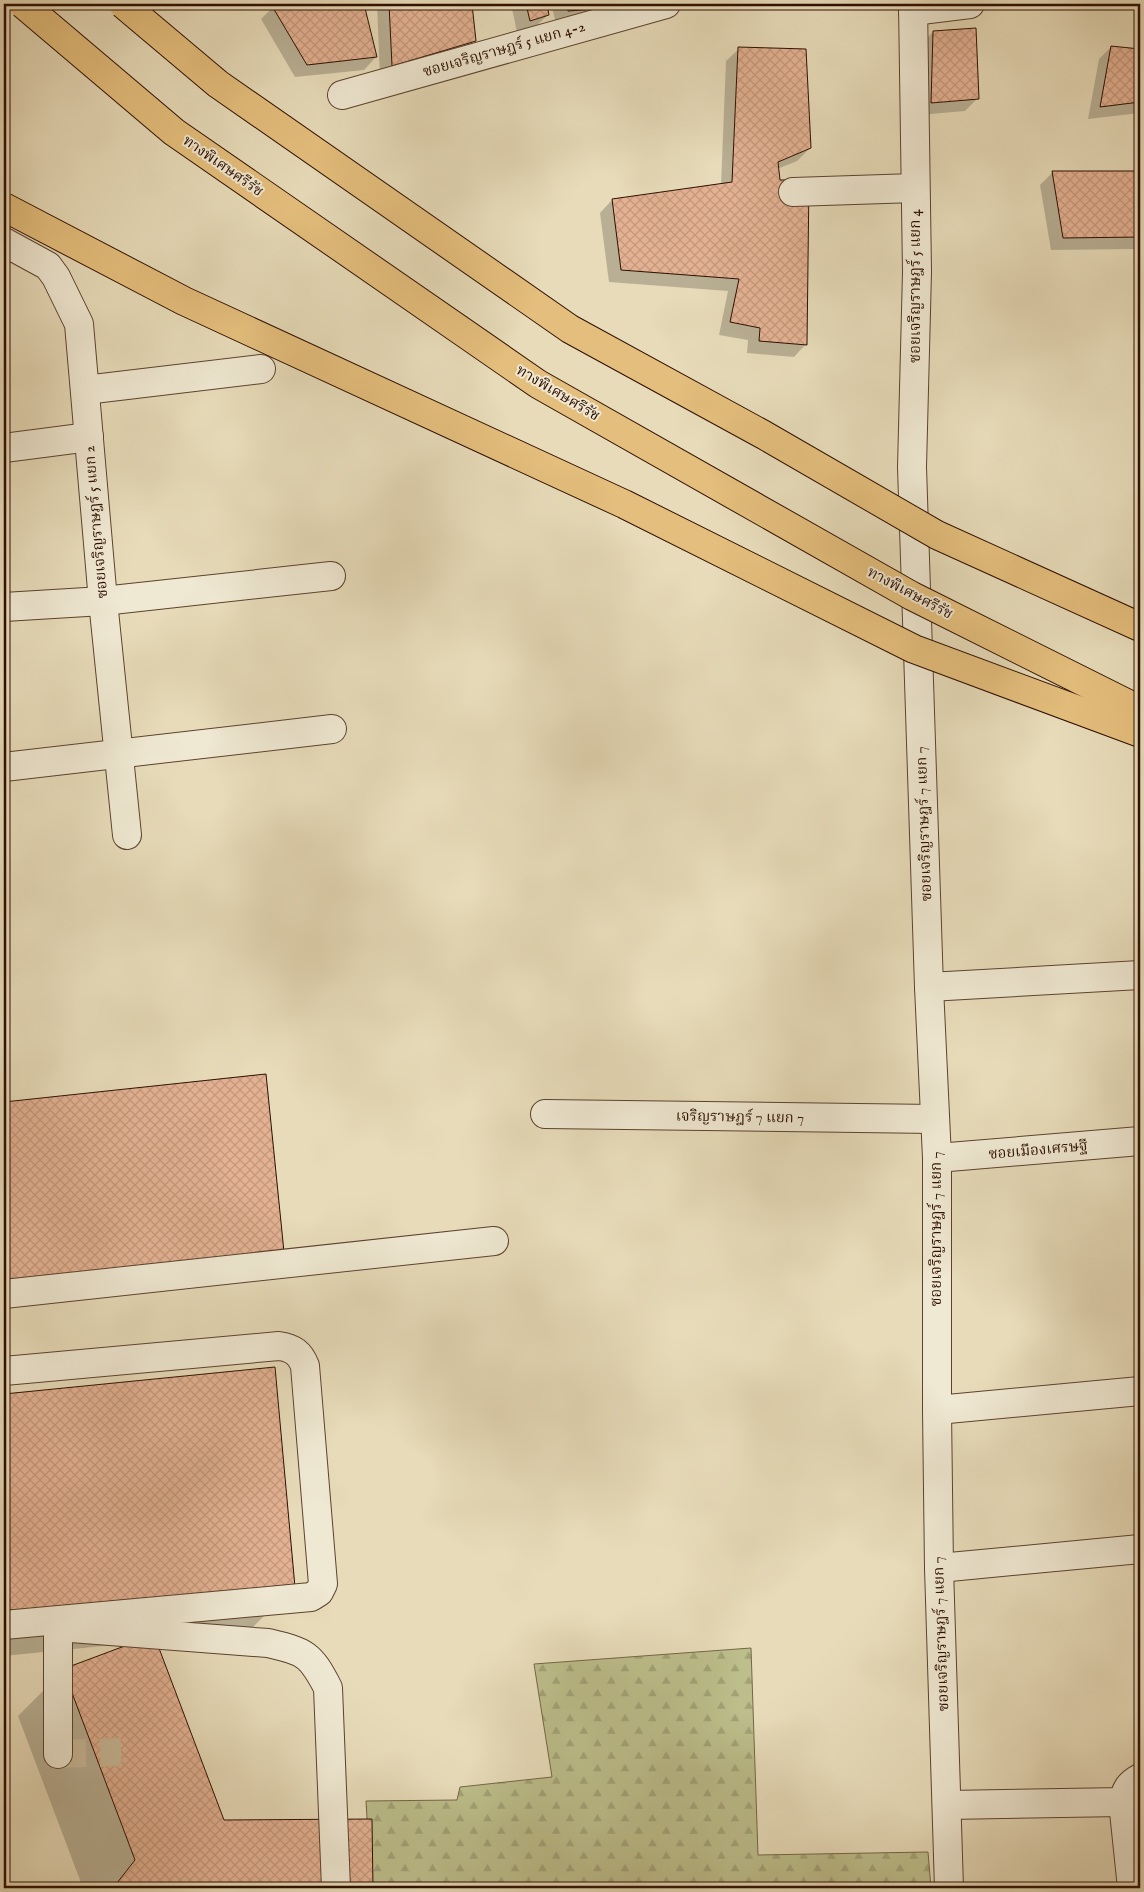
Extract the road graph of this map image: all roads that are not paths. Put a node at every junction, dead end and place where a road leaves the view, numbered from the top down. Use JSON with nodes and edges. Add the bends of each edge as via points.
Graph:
{"nodes":[{"id":1,"x":23,"y":4,"type":"edge"},
{"id":2,"x":123,"y":4,"type":"edge"},
{"id":3,"x":666,"y":4,"type":"edge"},
{"id":4,"x":970,"y":4,"type":"edge"},
{"id":5,"x":913,"y":7,"type":"edge"},
{"id":6,"x":342,"y":95,"type":"dead end"},
{"id":7,"x":915,"y":188,"type":"junction"},
{"id":8,"x":792,"y":192,"type":"dead end"},
{"id":9,"x":4,"y":208,"type":"edge"},
{"id":10,"x":4,"y":242,"type":"edge"},
{"id":11,"x":33,"y":258,"type":"junction"},
{"id":12,"x":4,"y":264,"type":"edge"},
{"id":13,"x":261,"y":369,"type":"dead end"},
{"id":14,"x":85,"y":390,"type":"junction"},
{"id":15,"x":89,"y":437,"type":"junction"},
{"id":16,"x":4,"y":448,"type":"edge"},
{"id":17,"x":916,"y":569,"type":"joint"},
{"id":18,"x":331,"y":576,"type":"dead end"},
{"id":19,"x":103,"y":601,"type":"junction"},
{"id":20,"x":4,"y":608,"type":"edge"},
{"id":21,"x":1140,"y":627,"type":"edge"},
{"id":22,"x":1140,"y":710,"type":"edge"},
{"id":23,"x":332,"y":729,"type":"dead end"},
{"id":24,"x":1140,"y":733,"type":"edge"},
{"id":25,"x":118,"y":754,"type":"junction"},
{"id":26,"x":4,"y":767,"type":"edge"},
{"id":27,"x":128,"y":835,"type":"dead end"},
{"id":28,"x":1140,"y":975,"type":"edge"},
{"id":29,"x":929,"y":987,"type":"junction"},
{"id":30,"x":545,"y":1114,"type":"dead end"},
{"id":31,"x":936,"y":1120,"type":"junction"},
{"id":32,"x":1140,"y":1141,"type":"edge"},
{"id":33,"x":937,"y":1158,"type":"junction"},
{"id":34,"x":494,"y":1241,"type":"dead end"},
{"id":35,"x":4,"y":1294,"type":"edge"},
{"id":36,"x":4,"y":1371,"type":"edge"},
{"id":37,"x":1140,"y":1391,"type":"edge"},
{"id":38,"x":937,"y":1410,"type":"junction"},
{"id":39,"x":1140,"y":1549,"type":"edge"},
{"id":40,"x":939,"y":1568,"type":"junction"},
{"id":41,"x":4,"y":1625,"type":"edge"},
{"id":42,"x":58,"y":1754,"type":"dead end"},
{"id":43,"x":1140,"y":1778,"type":"edge"},
{"id":44,"x":1123,"y":1802,"type":"junction"},
{"id":45,"x":947,"y":1806,"type":"junction"},
{"id":46,"x":1134,"y":1877,"type":"edge"},
{"id":47,"x":336,"y":1888,"type":"edge"},
{"id":48,"x":949,"y":1888,"type":"edge"}],
"edges":[{"from":1,"to":22,"type":"highway","name":"ทางพิเศษศรีรัช","bridge":true,"via":[[174,132],[538,384],[912,596]]},
{"from":2,"to":21,"type":"highway","bridge":true,"via":[[218,84],[570,329],[764,435],[937,535]]},
{"from":3,"to":6,"type":"street","name":"ซอยเจริญราษฎร์ 5 แยก 4-2"},
{"from":4,"to":5,"type":"street"},
{"from":5,"to":7,"type":"street","name":"ซอยเจริญราษฎร์ 5 แยก 4"},
{"from":7,"to":8,"type":"street"},
{"from":7,"to":17,"type":"street","name":"ซอยเจริญราษฎร์ 5 แยก 4","via":[[917,272],[912,467]]},
{"from":9,"to":24,"type":"highway","bridge":true,"via":[[184,301],[624,504],[914,649]]},
{"from":10,"to":11,"type":"street","name":"ซอยเจริญราษฎร์ 5 แยก 2"},
{"from":11,"to":12,"type":"street"},
{"from":11,"to":14,"type":"street","name":"ซอยเจริญราษฎร์ 5 แยก 2","via":[[48,266],[56,276],[79,324]]},
{"from":13,"to":14,"type":"street"},
{"from":14,"to":15,"type":"street","name":"ซอยเจริญราษฎร์ 5 แยก 2"},
{"from":15,"to":16,"type":"street"},
{"from":15,"to":19,"type":"street","name":"ซอยเจริญราษฎร์ 5 แยก 2"},
{"from":17,"to":29,"type":"street","name":"ซอยเจริญราษฎร์ 7 แยก 7"},
{"from":18,"to":19,"type":"street"},
{"from":19,"to":20,"type":"street"},
{"from":19,"to":25,"type":"street","name":"ซอยเจริญราษฎร์ 5 แยก 2"},
{"from":23,"to":25,"type":"street"},
{"from":25,"to":26,"type":"street"},
{"from":25,"to":27,"type":"street","name":"ซอยเจริญราษฎร์ 5 แยก 2"},
{"from":28,"to":29,"type":"street"},
{"from":29,"to":31,"type":"street","name":"ซอยเจริญราษฎร์ 7 แยก 7"},
{"from":30,"to":31,"type":"street","name":"เจริญราษฎร์ 7 แยก 7"},
{"from":31,"to":33,"type":"street","name":"ซอยเจริญราษฎร์ 7 แยก 7"},
{"from":32,"to":33,"type":"street","name":"ซอยเมืองเศรษฐี"},
{"from":33,"to":38,"type":"street","name":"ซอยเจริญราษฎร์ 7 แยก 7"},
{"from":34,"to":35,"type":"street"},
{"from":36,"to":41,"type":"street","via":[[279,1346],[297,1352],[305,1366],[322,1584],[319,1592],[311,1597]]},
{"from":37,"to":38,"type":"street"},
{"from":38,"to":40,"type":"street","name":"ซอยเจริญราษฎร์ 7 แยก 7"},
{"from":39,"to":40,"type":"street"},
{"from":40,"to":45,"type":"street","name":"ซอยเจริญราษฎร์ 7 แยก 7"},
{"from":42,"to":47,"type":"street","via":[[58,1628],[268,1643],[298,1650],[315,1664],[328,1688]]},
{"from":43,"to":44,"type":"street","via":[[1126,1790]]},
{"from":44,"to":45,"type":"street"},
{"from":44,"to":46,"type":"street"},
{"from":45,"to":48,"type":"street","name":"ซอยเจริญราษฎร์ 7 แยก 7"}]}
